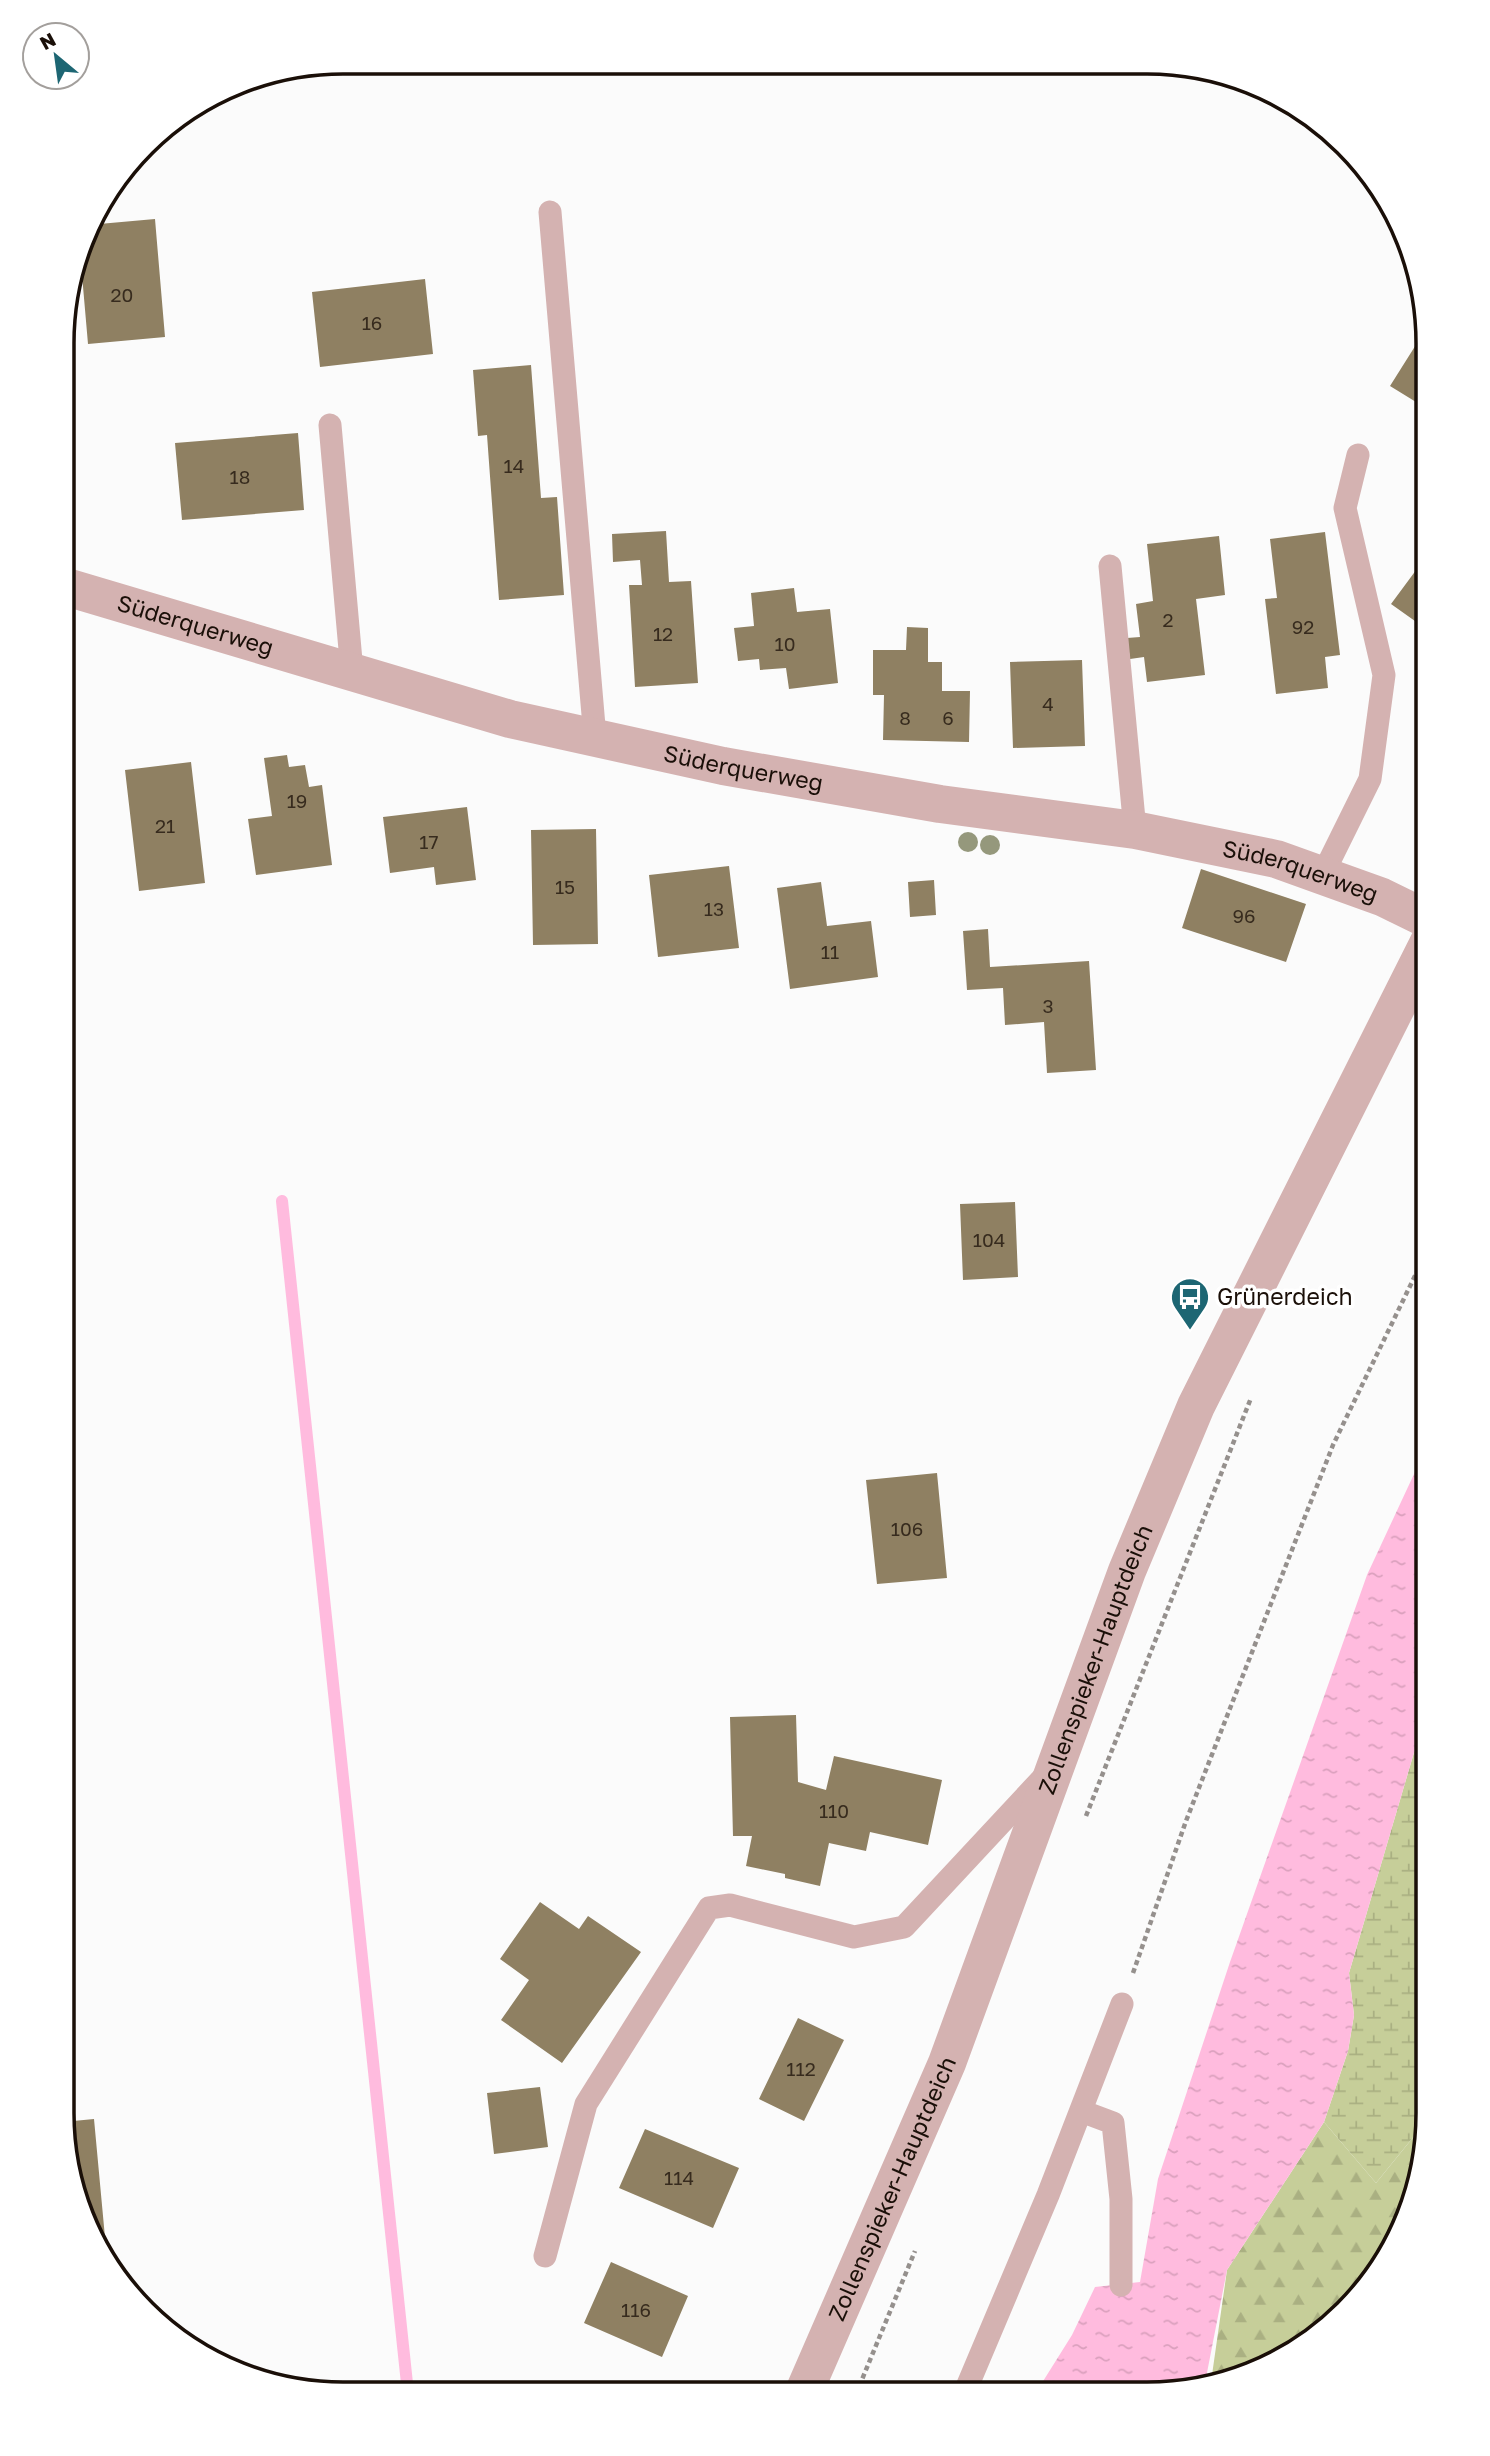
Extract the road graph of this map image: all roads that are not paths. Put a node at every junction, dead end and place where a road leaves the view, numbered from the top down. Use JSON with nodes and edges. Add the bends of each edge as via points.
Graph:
{"nodes":[{"id":1,"x":550,"y":212,"type":"dead end"},
{"id":2,"x":330,"y":425,"type":"dead end"},
{"id":3,"x":1358,"y":455,"type":"dead end"},
{"id":4,"x":1110,"y":566,"type":"dead end"},
{"id":5,"x":74,"y":589,"type":"edge"},
{"id":6,"x":352,"y":672,"type":"junction"},
{"id":7,"x":595,"y":738,"type":"junction"},
{"id":8,"x":1135,"y":830,"type":"junction"},
{"id":9,"x":1323,"y":874,"type":"junction"},
{"id":10,"x":1416,"y":914,"type":"edge"},
{"id":11,"x":1416,"y":968,"type":"edge"},
{"id":12,"x":1059,"y":1761,"type":"junction"},
{"id":13,"x":1122,"y":2004,"type":"road end"},
{"id":14,"x":1081,"y":2111,"type":"junction"},
{"id":15,"x":545,"y":2256,"type":"dead end"},
{"id":16,"x":1121,"y":2285,"type":"dead end"},
{"id":17,"x":808,"y":2382,"type":"edge"},
{"id":18,"x":969,"y":2382,"type":"edge"}],
"edges":[{"from":1,"to":7,"type":"lane"},
{"from":2,"to":6,"type":"lane"},
{"from":3,"to":9,"type":"lane","via":[[1345,508],[1384,675],[1370,779]]},
{"from":4,"to":8,"type":"lane"},
{"from":5,"to":6,"type":"street","name":"Süderquerweg"},
{"from":6,"to":7,"type":"street","name":"Süderquerweg","via":[[510,719]]},
{"from":7,"to":8,"type":"street","name":"Süderquerweg","via":[[926,802]]},
{"from":8,"to":9,"type":"street","name":"Süderquerweg","via":[[1219,845]]},
{"from":9,"to":10,"type":"street","name":"Süderquerweg"},
{"from":11,"to":12,"type":"street","name":"Zollenspieker-Hauptdeich","via":[[1196,1406],[1127,1571]]},
{"from":12,"to":15,"type":"lane","via":[[904,1927],[854,1937],[730,1905],[709,1908],[586,2104]]},
{"from":12,"to":17,"type":"street","name":"Zollenspieker-Hauptdeich","via":[[947,2063]]},
{"from":13,"to":14,"type":"lane"},
{"from":14,"to":16,"type":"lane","via":[[1114,2123],[1121,2199]]},
{"from":14,"to":18,"type":"lane"}]}
